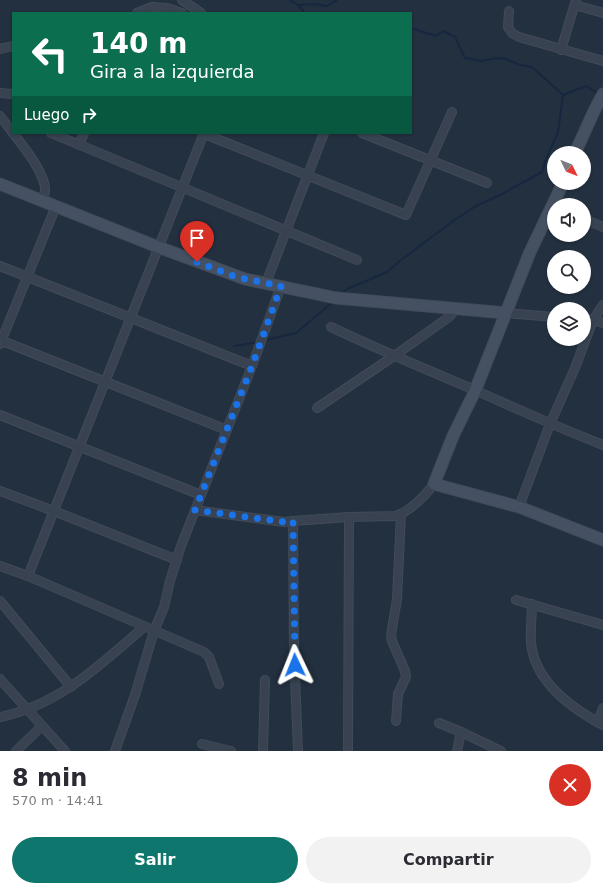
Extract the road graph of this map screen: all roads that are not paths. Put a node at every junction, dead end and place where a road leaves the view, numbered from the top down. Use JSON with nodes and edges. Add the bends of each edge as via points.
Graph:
{"nodes":[{"id":1,"x":182,"y":0,"type":"edge"},
{"id":2,"x":576,"y":2,"type":"edge"},
{"id":3,"x":509,"y":11,"type":"dead end"},
{"id":4,"x":140,"y":12,"type":"edge"},
{"id":5,"x":179,"y":12,"type":"edge"},
{"id":6,"x":200,"y":12,"type":"edge"},
{"id":7,"x":603,"y":12,"type":"edge"},
{"id":8,"x":12,"y":46,"type":"edge"},
{"id":9,"x":0,"y":49,"type":"edge"},
{"id":10,"x":561,"y":50,"type":"junction"},
{"id":11,"x":603,"y":61,"type":"edge"},
{"id":12,"x":0,"y":93,"type":"edge"},
{"id":13,"x":12,"y":94,"type":"edge"},
{"id":14,"x":603,"y":94,"type":"edge"},
{"id":15,"x":452,"y":112,"type":"dead end"},
{"id":16,"x":0,"y":116,"type":"edge"},
{"id":17,"x":12,"y":130,"type":"edge"},
{"id":18,"x":15,"y":134,"type":"edge"},
{"id":19,"x":53,"y":134,"type":"edge"},
{"id":20,"x":84,"y":134,"type":"edge"},
{"id":21,"x":203,"y":134,"type":"edge"},
{"id":22,"x":206,"y":134,"type":"edge"},
{"id":23,"x":324,"y":134,"type":"edge"},
{"id":24,"x":367,"y":134,"type":"edge"},
{"id":25,"x":377,"y":136,"type":"edge"},
{"id":26,"x":79,"y":145,"type":"junction"},
{"id":27,"x":579,"y":146,"type":"edge"},
{"id":28,"x":431,"y":161,"type":"junction"},
{"id":29,"x":308,"y":175,"type":"junction"},
{"id":30,"x":487,"y":183,"type":"dead end"},
{"id":31,"x":0,"y":184,"type":"edge"},
{"id":32,"x":182,"y":187,"type":"junction"},
{"id":33,"x":41,"y":200,"type":"junction"},
{"id":34,"x":56,"y":206,"type":"junction"},
{"id":35,"x":547,"y":218,"type":"edge"},
{"id":36,"x":591,"y":222,"type":"edge"},
{"id":37,"x":603,"y":227,"type":"edge"},
{"id":38,"x":286,"y":230,"type":"junction"},
{"id":39,"x":158,"y":247,"type":"junction"},
{"id":40,"x":357,"y":260,"type":"dead end"},
{"id":41,"x":0,"y":266,"type":"edge"},
{"id":42,"x":28,"y":277,"type":"junction"},
{"id":43,"x":266,"y":283,"type":"junction"},
{"id":44,"x":281,"y":286,"type":"junction"},
{"id":45,"x":603,"y":305,"type":"edge"},
{"id":46,"x":456,"y":309,"type":"junction"},
{"id":47,"x":506,"y":313,"type":"junction"},
{"id":48,"x":547,"y":316,"type":"edge"},
{"id":49,"x":131,"y":318,"type":"junction"},
{"id":50,"x":593,"y":320,"type":"junction"},
{"id":51,"x":603,"y":323,"type":"edge"},
{"id":52,"x":331,"y":326,"type":"dead end"},
{"id":53,"x":0,"y":342,"type":"edge"},
{"id":54,"x":394,"y":356,"type":"junction"},
{"id":55,"x":252,"y":366,"type":"junction"},
{"id":56,"x":105,"y":382,"type":"junction"},
{"id":57,"x":475,"y":391,"type":"junction"},
{"id":58,"x":317,"y":408,"type":"dead end"},
{"id":59,"x":0,"y":416,"type":"edge"},
{"id":60,"x":550,"y":424,"type":"junction"},
{"id":61,"x":227,"y":430,"type":"junction"},
{"id":62,"x":603,"y":445,"type":"edge"},
{"id":63,"x":80,"y":447,"type":"junction"},
{"id":64,"x":434,"y":484,"type":"junction"},
{"id":65,"x":0,"y":491,"type":"edge"},
{"id":66,"x":201,"y":495,"type":"junction"},
{"id":67,"x":519,"y":507,"type":"junction"},
{"id":68,"x":195,"y":510,"type":"junction"},
{"id":69,"x":54,"y":511,"type":"junction"},
{"id":70,"x":400,"y":514,"type":"junction"},
{"id":71,"x":349,"y":517,"type":"junction"},
{"id":72,"x":293,"y":521,"type":"junction"},
{"id":73,"x":603,"y":539,"type":"edge"},
{"id":74,"x":177,"y":560,"type":"junction"},
{"id":75,"x":0,"y":566,"type":"edge"},
{"id":76,"x":28,"y":576,"type":"junction"},
{"id":77,"x":0,"y":600,"type":"edge"},
{"id":78,"x":516,"y":600,"type":"dead end"},
{"id":79,"x":532,"y":604,"type":"junction"},
{"id":80,"x":603,"y":625,"type":"edge"},
{"id":81,"x":144,"y":627,"type":"junction"},
{"id":82,"x":154,"y":632,"type":"junction"},
{"id":83,"x":0,"y":679,"type":"edge"},
{"id":84,"x":265,"y":680,"type":"dead end"},
{"id":85,"x":219,"y":684,"type":"dead end"},
{"id":86,"x":71,"y":687,"type":"junction"},
{"id":87,"x":603,"y":708,"type":"edge"},
{"id":88,"x":28,"y":710,"type":"junction"},
{"id":89,"x":0,"y":717,"type":"edge"},
{"id":90,"x":396,"y":721,"type":"dead end"},
{"id":91,"x":439,"y":723,"type":"dead end"},
{"id":92,"x":600,"y":723,"type":"edge"},
{"id":93,"x":42,"y":726,"type":"junction"},
{"id":94,"x":461,"y":732,"type":"junction"},
{"id":95,"x":202,"y":744,"type":"dead end"},
{"id":96,"x":16,"y":751,"type":"edge"},
{"id":97,"x":65,"y":751,"type":"edge"},
{"id":98,"x":115,"y":751,"type":"edge"},
{"id":99,"x":231,"y":751,"type":"edge"},
{"id":100,"x":263,"y":751,"type":"edge"},
{"id":101,"x":298,"y":751,"type":"edge"},
{"id":102,"x":348,"y":751,"type":"edge"},
{"id":103,"x":457,"y":751,"type":"edge"},
{"id":104,"x":501,"y":751,"type":"edge"}],
"edges":[{"from":1,"to":6,"type":"street"},
{"from":2,"to":7,"type":"street"},
{"from":2,"to":10,"type":"street"},
{"from":3,"to":10,"type":"street","via":[[508,28],[512,33]]},
{"from":4,"to":5,"type":"street","via":[[152,7]]},
{"from":8,"to":9,"type":"street"},
{"from":10,"to":11,"type":"street"},
{"from":12,"to":13,"type":"street"},
{"from":14,"to":27,"type":"street"},
{"from":15,"to":28,"type":"street"},
{"from":16,"to":17,"type":"street"},
{"from":18,"to":33,"type":"street","via":[[39,170],[45,192]]},
{"from":19,"to":26,"type":"street"},
{"from":20,"to":26,"type":"street"},
{"from":21,"to":32,"type":"street"},
{"from":22,"to":29,"type":"street"},
{"from":23,"to":29,"type":"street"},
{"from":24,"to":25,"type":"street"},
{"from":25,"to":28,"type":"street"},
{"from":26,"to":32,"type":"street"},
{"from":28,"to":29,"type":"street","via":[[406,215]]},
{"from":28,"to":30,"type":"street"},
{"from":29,"to":38,"type":"street"},
{"from":31,"to":33,"type":"street"},
{"from":32,"to":38,"type":"street"},
{"from":32,"to":39,"type":"street"},
{"from":33,"to":34,"type":"street"},
{"from":34,"to":39,"type":"street"},
{"from":34,"to":42,"type":"street"},
{"from":35,"to":47,"type":"street","via":[[530,252]]},
{"from":36,"to":37,"type":"street"},
{"from":38,"to":40,"type":"street"},
{"from":38,"to":43,"type":"street"},
{"from":39,"to":43,"type":"street","via":[[236,277]]},
{"from":39,"to":49,"type":"street"},
{"from":41,"to":42,"type":"street"},
{"from":42,"to":49,"type":"street"},
{"from":42,"to":53,"type":"street"},
{"from":43,"to":44,"type":"street"},
{"from":44,"to":46,"type":"street","via":[[336,298]]},
{"from":44,"to":55,"type":"street"},
{"from":45,"to":50,"type":"street"},
{"from":46,"to":47,"type":"street"},
{"from":46,"to":54,"type":"street","via":[[449,317]]},
{"from":47,"to":48,"type":"street"},
{"from":47,"to":57,"type":"street"},
{"from":49,"to":55,"type":"street"},
{"from":49,"to":56,"type":"street"},
{"from":50,"to":51,"type":"street"},
{"from":50,"to":60,"type":"street"},
{"from":52,"to":54,"type":"street"},
{"from":53,"to":56,"type":"street"},
{"from":54,"to":57,"type":"street"},
{"from":54,"to":58,"type":"street"},
{"from":55,"to":61,"type":"street"},
{"from":56,"to":61,"type":"street"},
{"from":56,"to":63,"type":"street"},
{"from":57,"to":60,"type":"street"},
{"from":57,"to":64,"type":"street"},
{"from":59,"to":63,"type":"street"},
{"from":60,"to":62,"type":"street"},
{"from":60,"to":67,"type":"street"},
{"from":61,"to":66,"type":"street"},
{"from":63,"to":66,"type":"street"},
{"from":63,"to":69,"type":"street"},
{"from":64,"to":67,"type":"street"},
{"from":64,"to":70,"type":"street","via":[[426,494]]},
{"from":65,"to":69,"type":"street"},
{"from":66,"to":68,"type":"street"},
{"from":67,"to":73,"type":"street"},
{"from":68,"to":72,"type":"street"},
{"from":68,"to":74,"type":"street"},
{"from":69,"to":74,"type":"street"},
{"from":69,"to":76,"type":"street"},
{"from":70,"to":71,"type":"street"},
{"from":70,"to":90,"type":"street","via":[[397,599],[391,635],[406,677],[398,694]]},
{"from":71,"to":72,"type":"street"},
{"from":71,"to":102,"type":"street"},
{"from":72,"to":101,"type":"street"},
{"from":74,"to":82,"type":"street"},
{"from":75,"to":76,"type":"street"},
{"from":76,"to":81,"type":"street"},
{"from":77,"to":86,"type":"street"},
{"from":78,"to":79,"type":"street"},
{"from":79,"to":80,"type":"street"},
{"from":79,"to":92,"type":"street","via":[[531,642],[536,662],[547,682],[556,693]]},
{"from":81,"to":82,"type":"street"},
{"from":81,"to":86,"type":"street"},
{"from":82,"to":85,"type":"street","via":[[204,652],[209,657]]},
{"from":82,"to":98,"type":"street"},
{"from":83,"to":88,"type":"street"},
{"from":84,"to":100,"type":"street"},
{"from":86,"to":88,"type":"street"},
{"from":87,"to":92,"type":"street"},
{"from":88,"to":89,"type":"street"},
{"from":88,"to":93,"type":"street"},
{"from":91,"to":94,"type":"street"},
{"from":93,"to":96,"type":"street"},
{"from":93,"to":97,"type":"street"},
{"from":94,"to":103,"type":"street"},
{"from":94,"to":104,"type":"street"},
{"from":95,"to":99,"type":"street"}]}
